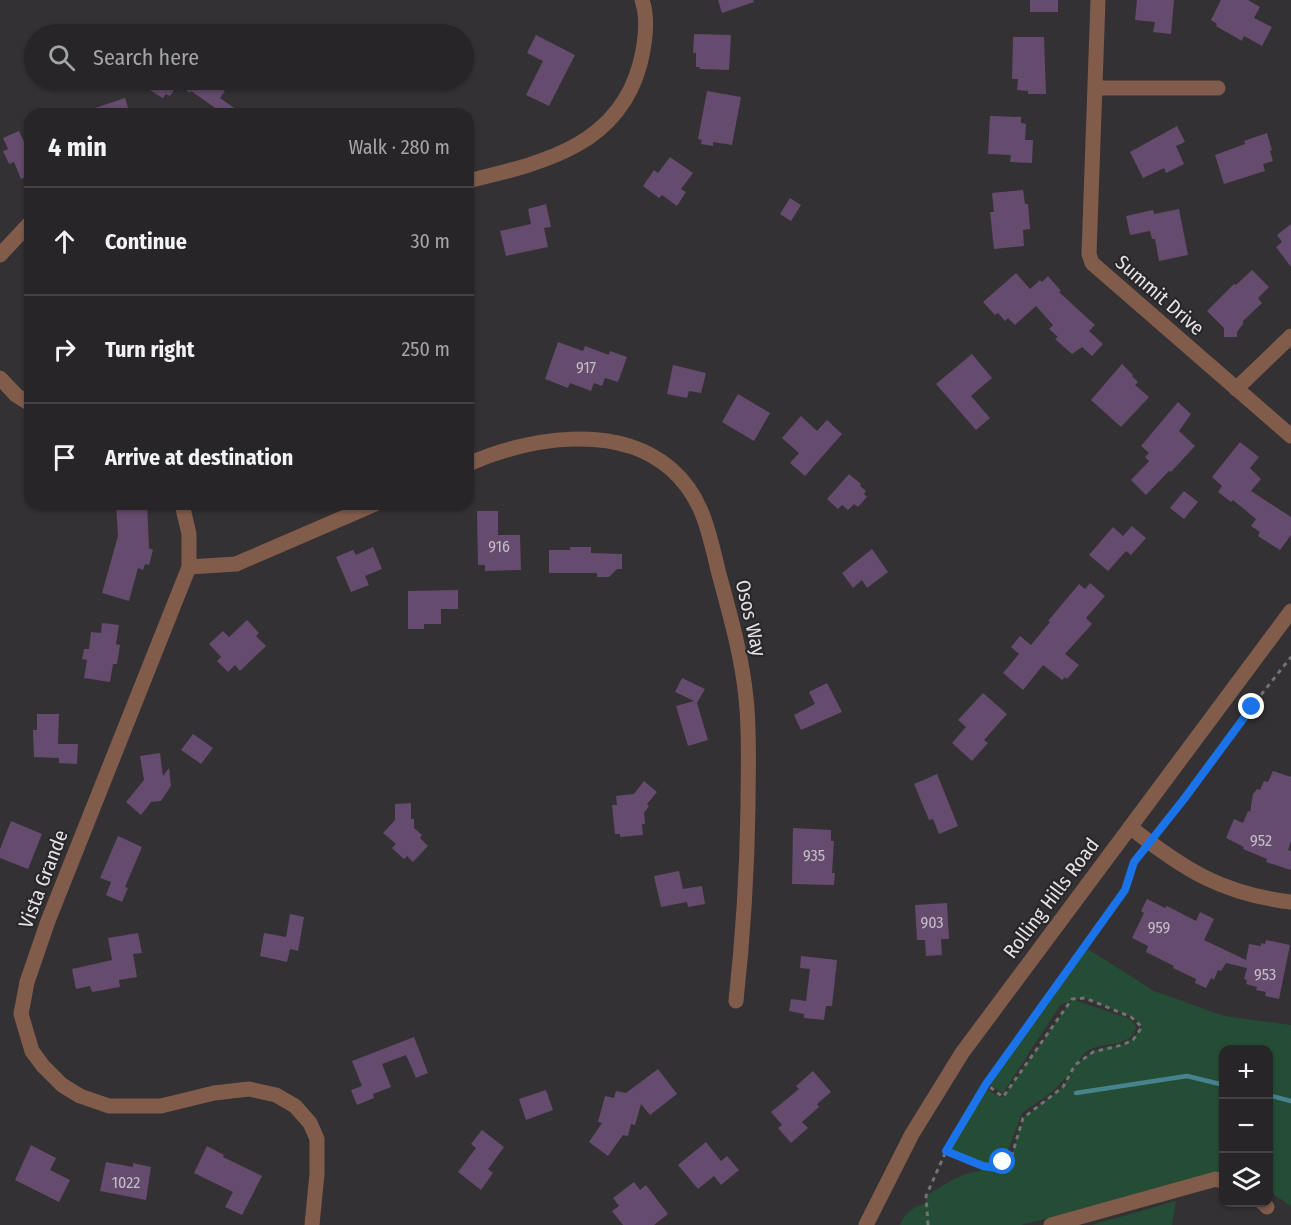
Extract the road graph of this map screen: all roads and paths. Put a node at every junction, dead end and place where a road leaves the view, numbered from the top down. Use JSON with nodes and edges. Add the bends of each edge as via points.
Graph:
{"nodes":[{"id":1,"x":642,"y":0,"type":"edge"},
{"id":2,"x":1098,"y":0,"type":"edge"},
{"id":3,"x":1095,"y":88,"type":"junction"},
{"id":4,"x":1218,"y":88,"type":"dead end"},
{"id":5,"x":474,"y":179,"type":"edge"},
{"id":6,"x":24,"y":228,"type":"edge"},
{"id":7,"x":0,"y":250,"type":"edge"},
{"id":8,"x":1291,"y":336,"type":"edge"},
{"id":9,"x":0,"y":378,"type":"edge"},
{"id":10,"x":1236,"y":389,"type":"junction"},
{"id":11,"x":24,"y":400,"type":"edge"},
{"id":12,"x":1291,"y":436,"type":"edge"},
{"id":13,"x":474,"y":462,"type":"edge"},
{"id":14,"x":183,"y":510,"type":"edge"},
{"id":15,"x":361,"y":510,"type":"edge"},
{"id":16,"x":189,"y":567,"type":"junction"},
{"id":17,"x":1291,"y":611,"type":"edge"},
{"id":18,"x":1291,"y":657,"type":"edge"},
{"id":19,"x":1130,"y":827,"type":"junction"},
{"id":20,"x":1148,"y":842,"type":"junction"},
{"id":21,"x":1291,"y":902,"type":"edge"},
{"id":22,"x":736,"y":1001,"type":"dead end"},
{"id":23,"x":986,"y":1084,"type":"junction"},
{"id":24,"x":946,"y":1151,"type":"junction"},
{"id":25,"x":1219,"y":1180,"type":"edge"},
{"id":26,"x":312,"y":1225,"type":"edge"},
{"id":27,"x":866,"y":1225,"type":"edge"},
{"id":28,"x":928,"y":1225,"type":"edge"},
{"id":29,"x":1051,"y":1225,"type":"edge"}],
"edges":[{"from":1,"to":5,"type":"street","via":[[646,22],[644,50],[636,80],[624,105],[613,117],[579,144],[550,158]]},
{"from":2,"to":3,"type":"street","name":"Summit Drive"},
{"from":3,"to":4,"type":"street"},
{"from":3,"to":10,"type":"street","name":"Summit Drive","via":[[1089,254],[1092,263]]},
{"from":6,"to":7,"type":"street"},
{"from":8,"to":10,"type":"street"},
{"from":9,"to":11,"type":"street"},
{"from":10,"to":12,"type":"street","name":"Summit Drive"},
{"from":13,"to":22,"type":"street","name":"Osos Way","via":[[521,446],[552,441],[611,442],[651,456],[671,469],[704,513],[737,644],[746,698],[747,844]]},
{"from":14,"to":16,"type":"street","name":"Vista Grande","via":[[189,534]]},
{"from":15,"to":16,"type":"street","via":[[236,564]]},
{"from":16,"to":26,"type":"street","name":"Vista Grande","via":[[48,921],[27,982],[21,1014],[32,1051],[43,1066],[62,1085],[108,1106],[161,1106],[249,1089],[276,1095],[296,1106],[317,1139]]},
{"from":17,"to":19,"type":"street","name":"Rolling Hills Road"},
{"from":18,"to":20,"type":"path"},
{"from":19,"to":20,"type":"street"},
{"from":19,"to":27,"type":"street","name":"Rolling Hills Road","via":[[962,1053],[912,1134]]},
{"from":20,"to":21,"type":"street","via":[[1194,873],[1230,890]]},
{"from":20,"to":23,"type":"path","via":[[1134,862],[1125,890]]},
{"from":23,"to":24,"type":"path"},
{"from":23,"to":24,"type":"path","via":[[1003,1097],[1072,999],[1085,998],[1131,1017],[1142,1026],[1133,1040],[1093,1052],[1075,1065],[1063,1087],[1023,1118],[1012,1155],[996,1168]]},
{"from":24,"to":28,"type":"path","via":[[926,1196]]},
{"from":25,"to":29,"type":"street"}]}
